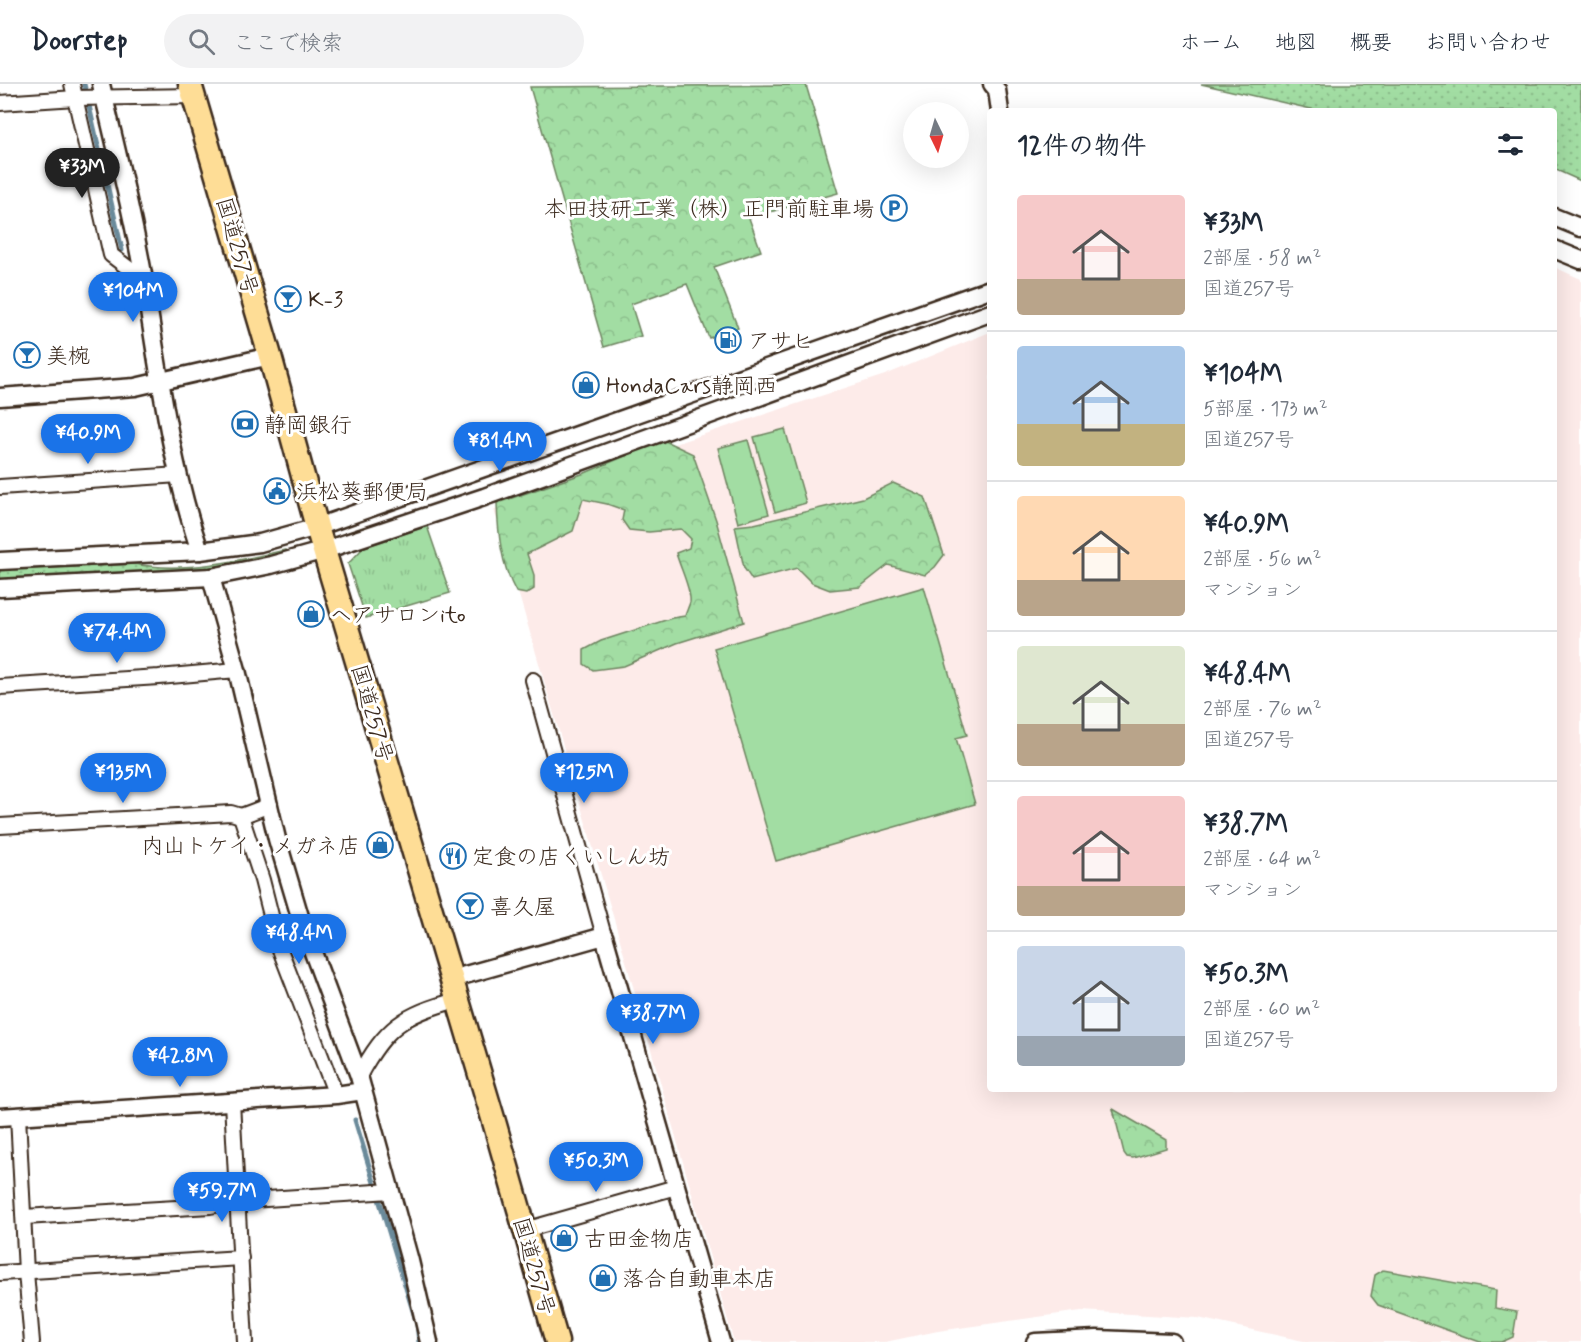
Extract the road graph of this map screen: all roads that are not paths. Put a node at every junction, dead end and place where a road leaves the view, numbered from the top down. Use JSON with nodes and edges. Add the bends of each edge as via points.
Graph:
{"nodes":[{"id":1,"x":72,"y":84,"type":"edge"},
{"id":2,"x":992,"y":84,"type":"edge"},
{"id":3,"x":192,"y":90,"type":"edge"},
{"id":4,"x":103,"y":91,"type":"edge"},
{"id":5,"x":76,"y":98,"type":"junction"},
{"id":6,"x":0,"y":103,"type":"edge"},
{"id":7,"x":1000,"y":108,"type":"edge"},
{"id":8,"x":1557,"y":218,"type":"edge"},
{"id":9,"x":1581,"y":228,"type":"edge"},
{"id":10,"x":1557,"y":250,"type":"edge"},
{"id":11,"x":1581,"y":260,"type":"edge"},
{"id":12,"x":144,"y":280,"type":"junction"},
{"id":13,"x":987,"y":290,"type":"edge"},
{"id":14,"x":987,"y":314,"type":"edge"},
{"id":15,"x":270,"y":357,"type":"junction"},
{"id":16,"x":159,"y":383,"type":"junction"},
{"id":17,"x":0,"y":397,"type":"edge"},
{"id":18,"x":179,"y":475,"type":"junction"},
{"id":19,"x":0,"y":488,"type":"edge"},
{"id":20,"x":317,"y":526,"type":"junction"},
{"id":21,"x":325,"y":550,"type":"junction"},
{"id":22,"x":200,"y":551,"type":"junction"},
{"id":23,"x":0,"y":561,"type":"edge"},
{"id":24,"x":211,"y":577,"type":"junction"},
{"id":25,"x":0,"y":588,"type":"edge"},
{"id":26,"x":237,"y":670,"type":"junction"},
{"id":27,"x":533,"y":680,"type":"dead end"},
{"id":28,"x":0,"y":687,"type":"edge"},
{"id":29,"x":270,"y":805,"type":"junction"},
{"id":30,"x":242,"y":816,"type":"junction"},
{"id":31,"x":0,"y":826,"type":"edge"},
{"id":32,"x":604,"y":936,"type":"junction"},
{"id":33,"x":454,"y":989,"type":"junction"},
{"id":34,"x":361,"y":1083,"type":"junction"},
{"id":35,"x":336,"y":1095,"type":"junction"},
{"id":36,"x":232,"y":1102,"type":"junction"},
{"id":37,"x":18,"y":1116,"type":"junction"},
{"id":38,"x":0,"y":1117,"type":"edge"},
{"id":39,"x":676,"y":1187,"type":"junction"},
{"id":40,"x":381,"y":1191,"type":"junction"},
{"id":41,"x":237,"y":1201,"type":"junction"},
{"id":42,"x":24,"y":1217,"type":"junction"},
{"id":43,"x":525,"y":1230,"type":"junction"},
{"id":44,"x":241,"y":1258,"type":"junction"},
{"id":45,"x":26,"y":1272,"type":"junction"},
{"id":46,"x":0,"y":1273,"type":"edge"},
{"id":47,"x":32,"y":1342,"type":"edge"},
{"id":48,"x":245,"y":1342,"type":"edge"},
{"id":49,"x":429,"y":1342,"type":"edge"},
{"id":50,"x":557,"y":1342,"type":"edge"},
{"id":51,"x":721,"y":1342,"type":"edge"},
{"id":52,"x":1035,"y":1342,"type":"edge"},
{"id":53,"x":1172,"y":1342,"type":"edge"}],
"edges":[{"from":1,"to":5,"type":"street"},
{"from":2,"to":7,"type":"street"},
{"from":3,"to":4,"type":"street"},
{"from":3,"to":15,"type":"highway","name":"国道257号"},
{"from":4,"to":5,"type":"street"},
{"from":4,"to":12,"type":"street"},
{"from":5,"to":6,"type":"street"},
{"from":5,"to":12,"type":"street","via":[[111,255]]},
{"from":8,"to":9,"type":"street"},
{"from":10,"to":11,"type":"street"},
{"from":12,"to":16,"type":"street"},
{"from":13,"to":20,"type":"street"},
{"from":14,"to":21,"type":"street","via":[[484,497]]},
{"from":15,"to":16,"type":"street"},
{"from":15,"to":20,"type":"highway","name":"国道257号"},
{"from":16,"to":17,"type":"street"},
{"from":16,"to":18,"type":"street"},
{"from":18,"to":19,"type":"street"},
{"from":18,"to":22,"type":"street"},
{"from":20,"to":21,"type":"highway","name":"国道257号"},
{"from":20,"to":22,"type":"street","via":[[260,543]]},
{"from":21,"to":24,"type":"street"},
{"from":21,"to":33,"type":"highway","name":"国道257号"},
{"from":22,"to":23,"type":"street"},
{"from":24,"to":25,"type":"street"},
{"from":24,"to":26,"type":"street"},
{"from":26,"to":28,"type":"street"},
{"from":26,"to":29,"type":"street"},
{"from":27,"to":32,"type":"street"},
{"from":29,"to":30,"type":"street"},
{"from":29,"to":34,"type":"street","via":[[301,920]]},
{"from":30,"to":31,"type":"street","via":[[231,813]]},
{"from":30,"to":35,"type":"street","via":[[279,947]]},
{"from":32,"to":33,"type":"street"},
{"from":32,"to":39,"type":"street"},
{"from":33,"to":34,"type":"street","via":[[398,1024],[374,1049]]},
{"from":33,"to":43,"type":"highway","name":"国道257号"},
{"from":34,"to":35,"type":"street"},
{"from":34,"to":40,"type":"street"},
{"from":35,"to":36,"type":"street"},
{"from":36,"to":37,"type":"street"},
{"from":36,"to":41,"type":"street"},
{"from":37,"to":38,"type":"street"},
{"from":37,"to":42,"type":"street"},
{"from":39,"to":43,"type":"street"},
{"from":39,"to":51,"type":"street"},
{"from":40,"to":41,"type":"street"},
{"from":40,"to":49,"type":"street"},
{"from":41,"to":42,"type":"street"},
{"from":41,"to":44,"type":"street"},
{"from":42,"to":45,"type":"street"},
{"from":43,"to":50,"type":"highway","name":"国道257号"},
{"from":44,"to":45,"type":"street"},
{"from":44,"to":48,"type":"street"},
{"from":45,"to":46,"type":"street"},
{"from":45,"to":47,"type":"street"},
{"from":52,"to":53,"type":"street"}]}
